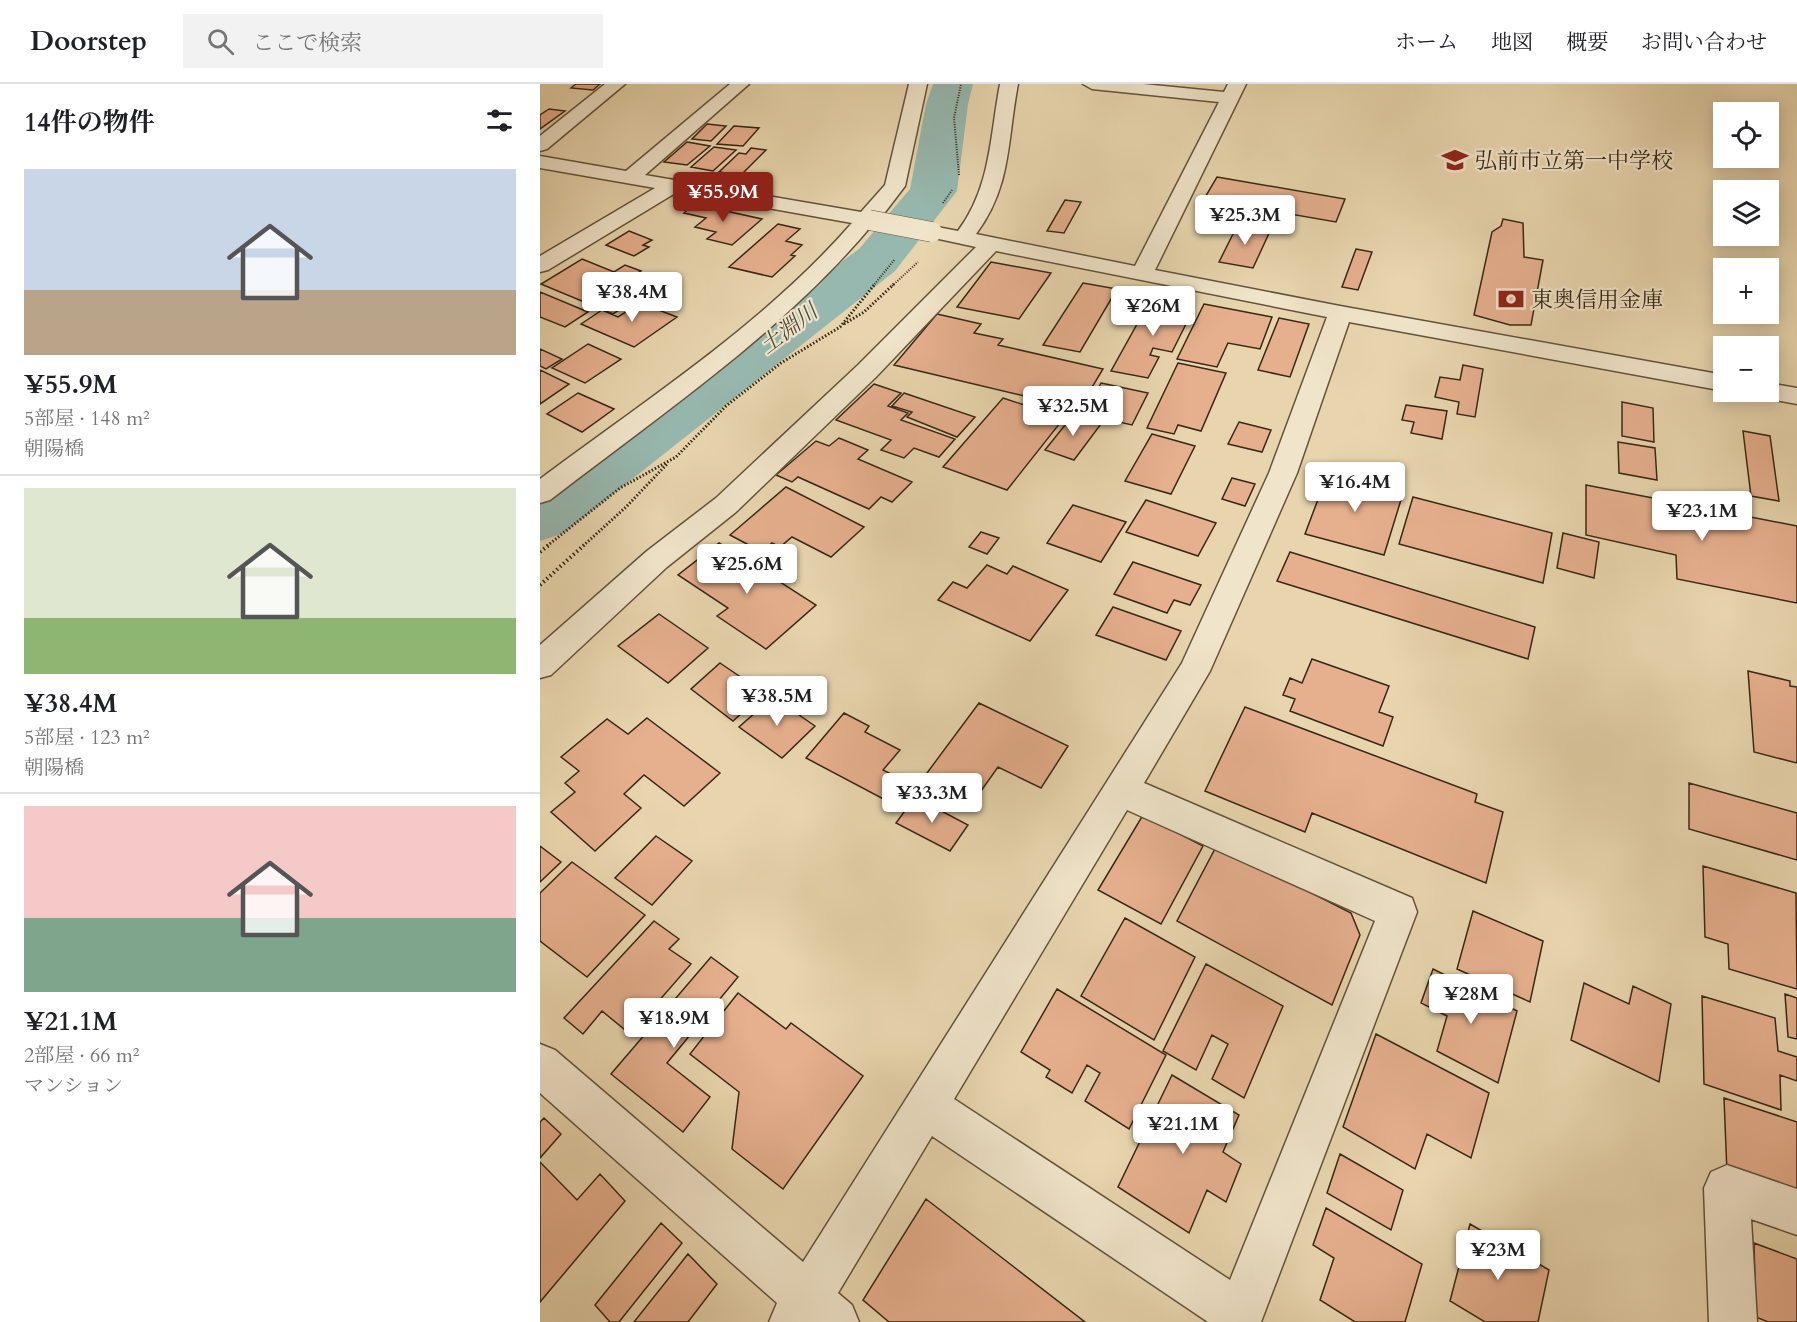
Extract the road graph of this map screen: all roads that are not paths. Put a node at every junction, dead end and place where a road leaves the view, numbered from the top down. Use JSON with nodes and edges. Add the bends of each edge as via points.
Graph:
{"nodes":[{"id":1,"x":616,"y":84,"type":"edge"},
{"id":2,"x":740,"y":84,"type":"edge"},
{"id":3,"x":918,"y":84,"type":"edge"},
{"id":4,"x":1009,"y":84,"type":"edge"},
{"id":5,"x":1092,"y":84,"type":"edge"},
{"id":6,"x":1234,"y":91,"type":"edge"},
{"id":7,"x":540,"y":145,"type":"edge"},
{"id":8,"x":540,"y":162,"type":"edge"},
{"id":9,"x":631,"y":177,"type":"junction"},
{"id":10,"x":675,"y":185,"type":"junction"},
{"id":11,"x":867,"y":220,"type":"junction"},
{"id":12,"x":963,"y":238,"type":"junction"},
{"id":13,"x":991,"y":244,"type":"junction"},
{"id":14,"x":540,"y":265,"type":"edge"},
{"id":15,"x":1142,"y":273,"type":"junction"},
{"id":16,"x":1340,"y":313,"type":"junction"},
{"id":17,"x":1713,"y":381,"type":"edge"},
{"id":18,"x":1779,"y":393,"type":"edge"},
{"id":19,"x":1797,"y":396,"type":"edge"},
{"id":20,"x":540,"y":493,"type":"edge"},
{"id":21,"x":540,"y":665,"type":"edge"},
{"id":22,"x":1120,"y":790,"type":"junction"},
{"id":23,"x":540,"y":1065,"type":"edge"},
{"id":24,"x":926,"y":1106,"type":"junction"},
{"id":25,"x":1797,"y":1212,"type":"edge"},
{"id":26,"x":812,"y":1314,"type":"edge"},
{"id":27,"x":1733,"y":1322,"type":"edge"}],
"edges":[{"from":1,"to":7,"type":"street"},
{"from":2,"to":9,"type":"street"},
{"from":3,"to":11,"type":"street","via":[[895,186]]},
{"from":4,"to":12,"type":"street","via":[[993,191]]},
{"from":5,"to":6,"type":"street"},
{"from":6,"to":15,"type":"street"},
{"from":8,"to":9,"type":"street"},
{"from":9,"to":10,"type":"street"},
{"from":10,"to":11,"type":"street"},
{"from":10,"to":14,"type":"street"},
{"from":11,"to":12,"type":"street","bridge":true},
{"from":11,"to":20,"type":"street","via":[[748,335]]},
{"from":12,"to":13,"type":"street"},
{"from":13,"to":15,"type":"street"},
{"from":13,"to":21,"type":"street","via":[[867,371],[734,497],[657,559]]},
{"from":15,"to":16,"type":"street"},
{"from":16,"to":17,"type":"street"},
{"from":16,"to":22,"type":"street","via":[[1283,473],[1198,661]]},
{"from":18,"to":19,"type":"street"},
{"from":22,"to":24,"type":"street"},
{"from":22,"to":24,"type":"street","via":[[1398,912],[1240,1315]]},
{"from":23,"to":26,"type":"street"},
{"from":24,"to":26,"type":"street"},
{"from":25,"to":27,"type":"street","via":[[1727,1188]]}]}
